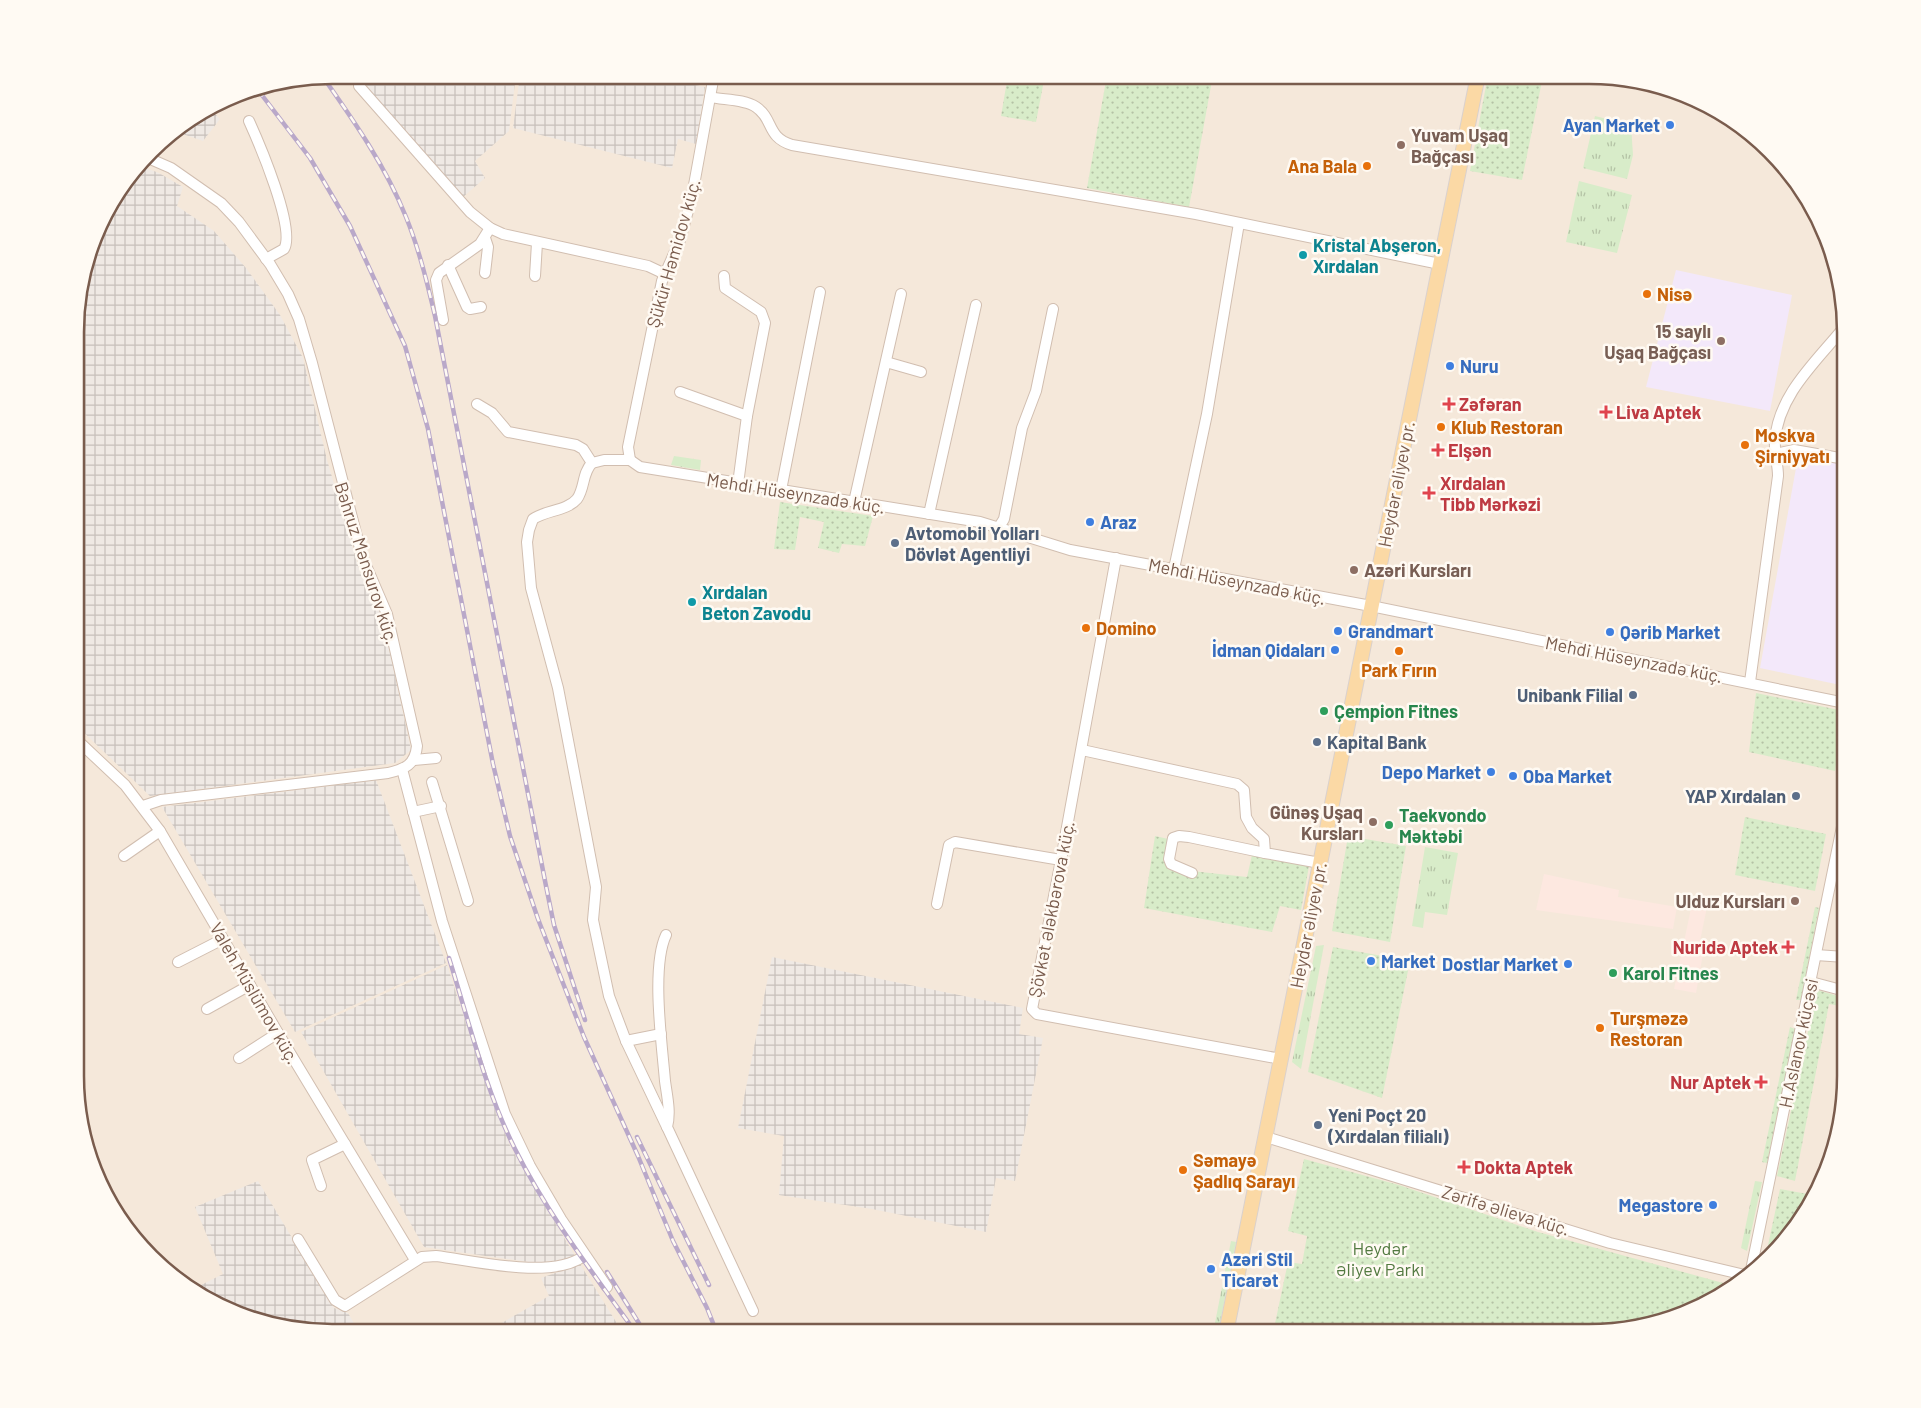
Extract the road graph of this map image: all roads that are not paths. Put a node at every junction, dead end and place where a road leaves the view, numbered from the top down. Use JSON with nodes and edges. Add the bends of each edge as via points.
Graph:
{"nodes":[{"id":1,"x":712,"y":84,"type":"edge"},
{"id":2,"x":1476,"y":84,"type":"edge"},
{"id":3,"x":359,"y":86,"type":"dead end"},
{"id":4,"x":710,"y":97,"type":"junction"},
{"id":5,"x":249,"y":121,"type":"dead end"},
{"id":6,"x":152,"y":160,"type":"edge"},
{"id":7,"x":1239,"y":223,"type":"junction"},
{"id":8,"x":488,"y":233,"type":"junction"},
{"id":9,"x":537,"y":243,"type":"junction"},
{"id":10,"x":266,"y":259,"type":"junction"},
{"id":11,"x":1440,"y":264,"type":"junction"},
{"id":12,"x":448,"y":265,"type":"junction"},
{"id":13,"x":485,"y":273,"type":"dead end"},
{"id":14,"x":665,"y":274,"type":"junction"},
{"id":15,"x":535,"y":276,"type":"dead end"},
{"id":16,"x":724,"y":276,"type":"dead end"},
{"id":17,"x":820,"y":292,"type":"dead end"},
{"id":18,"x":901,"y":294,"type":"dead end"},
{"id":19,"x":976,"y":305,"type":"dead end"},
{"id":20,"x":481,"y":307,"type":"dead end"},
{"id":21,"x":1053,"y":310,"type":"dead end"},
{"id":22,"x":443,"y":320,"type":"dead end"},
{"id":23,"x":1837,"y":337,"type":"edge"},
{"id":24,"x":886,"y":362,"type":"junction"},
{"id":25,"x":921,"y":372,"type":"dead end"},
{"id":26,"x":680,"y":392,"type":"dead end"},
{"id":27,"x":477,"y":404,"type":"dead end"},
{"id":28,"x":747,"y":416,"type":"junction"},
{"id":29,"x":1776,"y":454,"type":"junction"},
{"id":30,"x":1837,"y":457,"type":"edge"},
{"id":31,"x":630,"y":460,"type":"junction"},
{"id":32,"x":592,"y":463,"type":"junction"},
{"id":33,"x":738,"y":484,"type":"junction"},
{"id":34,"x":781,"y":490,"type":"junction"},
{"id":35,"x":854,"y":502,"type":"junction"},
{"id":36,"x":930,"y":514,"type":"junction"},
{"id":37,"x":999,"y":527,"type":"junction"},
{"id":38,"x":1116,"y":558,"type":"junction"},
{"id":39,"x":1174,"y":569,"type":"junction"},
{"id":40,"x":1371,"y":606,"type":"junction"},
{"id":41,"x":1750,"y":682,"type":"junction"},
{"id":42,"x":1837,"y":700,"type":"edge"},
{"id":43,"x":84,"y":746,"type":"edge"},
{"id":44,"x":1082,"y":750,"type":"junction"},
{"id":45,"x":436,"y":758,"type":"dead end"},
{"id":46,"x":414,"y":760,"type":"junction"},
{"id":47,"x":402,"y":770,"type":"junction"},
{"id":48,"x":432,"y":782,"type":"dead end"},
{"id":49,"x":143,"y":806,"type":"junction"},
{"id":50,"x":441,"y":806,"type":"junction"},
{"id":51,"x":413,"y":812,"type":"junction"},
{"id":52,"x":160,"y":831,"type":"junction"},
{"id":53,"x":1265,"y":853,"type":"junction"},
{"id":54,"x":1837,"y":855,"type":"edge"},
{"id":55,"x":124,"y":856,"type":"dead end"},
{"id":56,"x":1061,"y":860,"type":"junction"},
{"id":57,"x":1320,"y":863,"type":"junction"},
{"id":58,"x":1192,"y":873,"type":"dead end"},
{"id":59,"x":468,"y":901,"type":"dead end"},
{"id":60,"x":937,"y":904,"type":"dead end"},
{"id":61,"x":666,"y":935,"type":"dead end"},
{"id":62,"x":223,"y":939,"type":"junction"},
{"id":63,"x":1816,"y":955,"type":"junction"},
{"id":64,"x":1837,"y":956,"type":"edge"},
{"id":65,"x":178,"y":962,"type":"dead end"},
{"id":66,"x":1811,"y":982,"type":"junction"},
{"id":67,"x":250,"y":985,"type":"junction"},
{"id":68,"x":1837,"y":988,"type":"edge"},
{"id":69,"x":207,"y":1009,"type":"dead end"},
{"id":70,"x":278,"y":1033,"type":"junction"},
{"id":71,"x":661,"y":1034,"type":"junction"},
{"id":72,"x":626,"y":1041,"type":"junction"},
{"id":73,"x":239,"y":1058,"type":"dead end"},
{"id":74,"x":1281,"y":1059,"type":"junction"},
{"id":75,"x":667,"y":1127,"type":"junction"},
{"id":76,"x":1266,"y":1137,"type":"junction"},
{"id":77,"x":345,"y":1144,"type":"junction"},
{"id":78,"x":321,"y":1186,"type":"dead end"},
{"id":79,"x":298,"y":1240,"type":"dead end"},
{"id":80,"x":584,"y":1256,"type":"junction"},
{"id":81,"x":414,"y":1260,"type":"junction"},
{"id":82,"x":1752,"y":1263,"type":"edge"},
{"id":83,"x":1740,"y":1273,"type":"edge"},
{"id":84,"x":607,"y":1287,"type":"dead end"},
{"id":85,"x":753,"y":1311,"type":"dead end"},
{"id":86,"x":1228,"y":1324,"type":"edge"}],
"edges":[{"from":1,"to":4,"type":"street","name":"Şükür Həmidov küç."},
{"from":2,"to":11,"type":"main road","name":"Heydər Əliyev pr."},
{"from":3,"to":8,"type":"street"},
{"from":4,"to":7,"type":"street","via":[[755,106],[776,138],[792,145]]},
{"from":4,"to":14,"type":"street","name":"Şükür Həmidov küç.","via":[[685,222]]},
{"from":5,"to":10,"type":"street","via":[[275,186],[287,238],[284,249]]},
{"from":6,"to":10,"type":"street","name":"Bəhruz Mənsurov küç.","via":[[171,168],[221,203]]},
{"from":7,"to":11,"type":"street"},
{"from":7,"to":39,"type":"street","via":[[1207,414]]},
{"from":8,"to":9,"type":"street"},
{"from":8,"to":12,"type":"street"},
{"from":8,"to":13,"type":"street"},
{"from":9,"to":14,"type":"street","via":[[648,266]]},
{"from":9,"to":15,"type":"street"},
{"from":10,"to":46,"type":"street","name":"Bəhruz Mənsurov küç.","via":[[299,319],[362,556],[387,614],[416,746]]},
{"from":11,"to":40,"type":"main road","name":"Heydər Əliyev pr."},
{"from":12,"to":20,"type":"street","via":[[467,307]]},
{"from":12,"to":22,"type":"street","via":[[436,280]]},
{"from":14,"to":31,"type":"street","name":"Şükür Həmidov küç.","via":[[628,447]]},
{"from":16,"to":28,"type":"street","via":[[725,288],[761,312],[765,323]]},
{"from":17,"to":34,"type":"street"},
{"from":18,"to":24,"type":"street"},
{"from":19,"to":36,"type":"street"},
{"from":21,"to":37,"type":"street","via":[[1036,391],[1022,428],[1004,518]]},
{"from":23,"to":29,"type":"street","via":[[1786,400],[1777,427]]},
{"from":24,"to":25,"type":"street"},
{"from":24,"to":35,"type":"street"},
{"from":26,"to":28,"type":"street"},
{"from":27,"to":32,"type":"street","via":[[492,413],[508,432],[576,445],[583,449]]},
{"from":28,"to":33,"type":"street"},
{"from":29,"to":30,"type":"street","via":[[1794,450]]},
{"from":29,"to":41,"type":"street","via":[[1778,476]]},
{"from":31,"to":32,"type":"street"},
{"from":31,"to":33,"type":"street","name":"Mehdi Hüseynzadə küç.","via":[[640,467]]},
{"from":32,"to":72,"type":"street","via":[[585,473],[577,499],[570,505],[533,518],[527,542],[533,598],[558,688],[596,887],[592,920],[609,996]]},
{"from":33,"to":34,"type":"street","name":"Mehdi Hüseynzadə küç."},
{"from":34,"to":35,"type":"street","name":"Mehdi Hüseynzadə küç."},
{"from":35,"to":36,"type":"street","name":"Mehdi Hüseynzadə küç."},
{"from":36,"to":37,"type":"street","name":"Mehdi Hüseynzadə küç."},
{"from":37,"to":38,"type":"street","name":"Mehdi Hüseynzadə küç.","via":[[1070,550]]},
{"from":38,"to":39,"type":"street","name":"Mehdi Hüseynzadə küç."},
{"from":38,"to":44,"type":"street","name":"Şövkət Ələkbərova küç."},
{"from":39,"to":40,"type":"street","name":"Mehdi Hüseynzadə küç."},
{"from":40,"to":41,"type":"street","name":"Mehdi Hüseynzadə küç."},
{"from":40,"to":57,"type":"main road","name":"Heydər Əliyev pr."},
{"from":41,"to":42,"type":"street","name":"Mehdi Hüseynzadə küç."},
{"from":43,"to":49,"type":"street","name":"Valeh Müslümov küç."},
{"from":44,"to":53,"type":"street","via":[[1237,784],[1244,790],[1246,817],[1252,828],[1264,838]]},
{"from":44,"to":56,"type":"street","name":"Şövkət Ələkbərova küç."},
{"from":45,"to":46,"type":"street"},
{"from":46,"to":47,"type":"street"},
{"from":47,"to":49,"type":"street","via":[[161,800]]},
{"from":47,"to":51,"type":"street"},
{"from":48,"to":50,"type":"street"},
{"from":49,"to":52,"type":"street","name":"Valeh Müslümov küç."},
{"from":50,"to":51,"type":"street"},
{"from":50,"to":59,"type":"street"},
{"from":51,"to":80,"type":"street","via":[[442,921],[505,1114],[530,1166]]},
{"from":52,"to":55,"type":"street"},
{"from":52,"to":62,"type":"street","name":"Valeh Müslümov küç."},
{"from":53,"to":57,"type":"street"},
{"from":53,"to":58,"type":"street","via":[[1189,837],[1174,838],[1169,859],[1171,864]]},
{"from":54,"to":63,"type":"street","name":"H.Aslanov küçəsi"},
{"from":56,"to":60,"type":"street","via":[[955,842],[949,845]]},
{"from":56,"to":74,"type":"street","name":"Şövkət Ələkbərova küç.","via":[[1031,1005],[1034,1012]]},
{"from":57,"to":74,"type":"main road","name":"Heydər Əliyev pr."},
{"from":61,"to":71,"type":"street","via":[[658,965]]},
{"from":62,"to":65,"type":"street"},
{"from":62,"to":67,"type":"street","name":"Valeh Müslümov küç."},
{"from":63,"to":64,"type":"street"},
{"from":63,"to":66,"type":"street","name":"H.Aslanov küçəsi"},
{"from":66,"to":68,"type":"street"},
{"from":66,"to":82,"type":"street","name":"H.Aslanov küçəsi"},
{"from":67,"to":69,"type":"street"},
{"from":67,"to":70,"type":"street","name":"Valeh Müslümov küç."},
{"from":70,"to":73,"type":"street"},
{"from":70,"to":77,"type":"street","name":"Valeh Müslümov küç."},
{"from":71,"to":72,"type":"street"},
{"from":71,"to":75,"type":"street","via":[[669,1114]]},
{"from":72,"to":75,"type":"street"},
{"from":74,"to":76,"type":"main road","name":"Heydər Əliyev pr."},
{"from":75,"to":85,"type":"street"},
{"from":76,"to":83,"type":"street","name":"Zərifə Əlieva küç.","via":[[1610,1243]]},
{"from":76,"to":86,"type":"main road","name":"Heydər Əliyev pr."},
{"from":77,"to":78,"type":"street","via":[[312,1160]]},
{"from":77,"to":81,"type":"street","name":"Valeh Müslümov küç."},
{"from":79,"to":81,"type":"street","via":[[341,1305],[348,1304]]},
{"from":80,"to":81,"type":"street","via":[[551,1268],[526,1268],[436,1256]]},
{"from":80,"to":84,"type":"street"}]}
